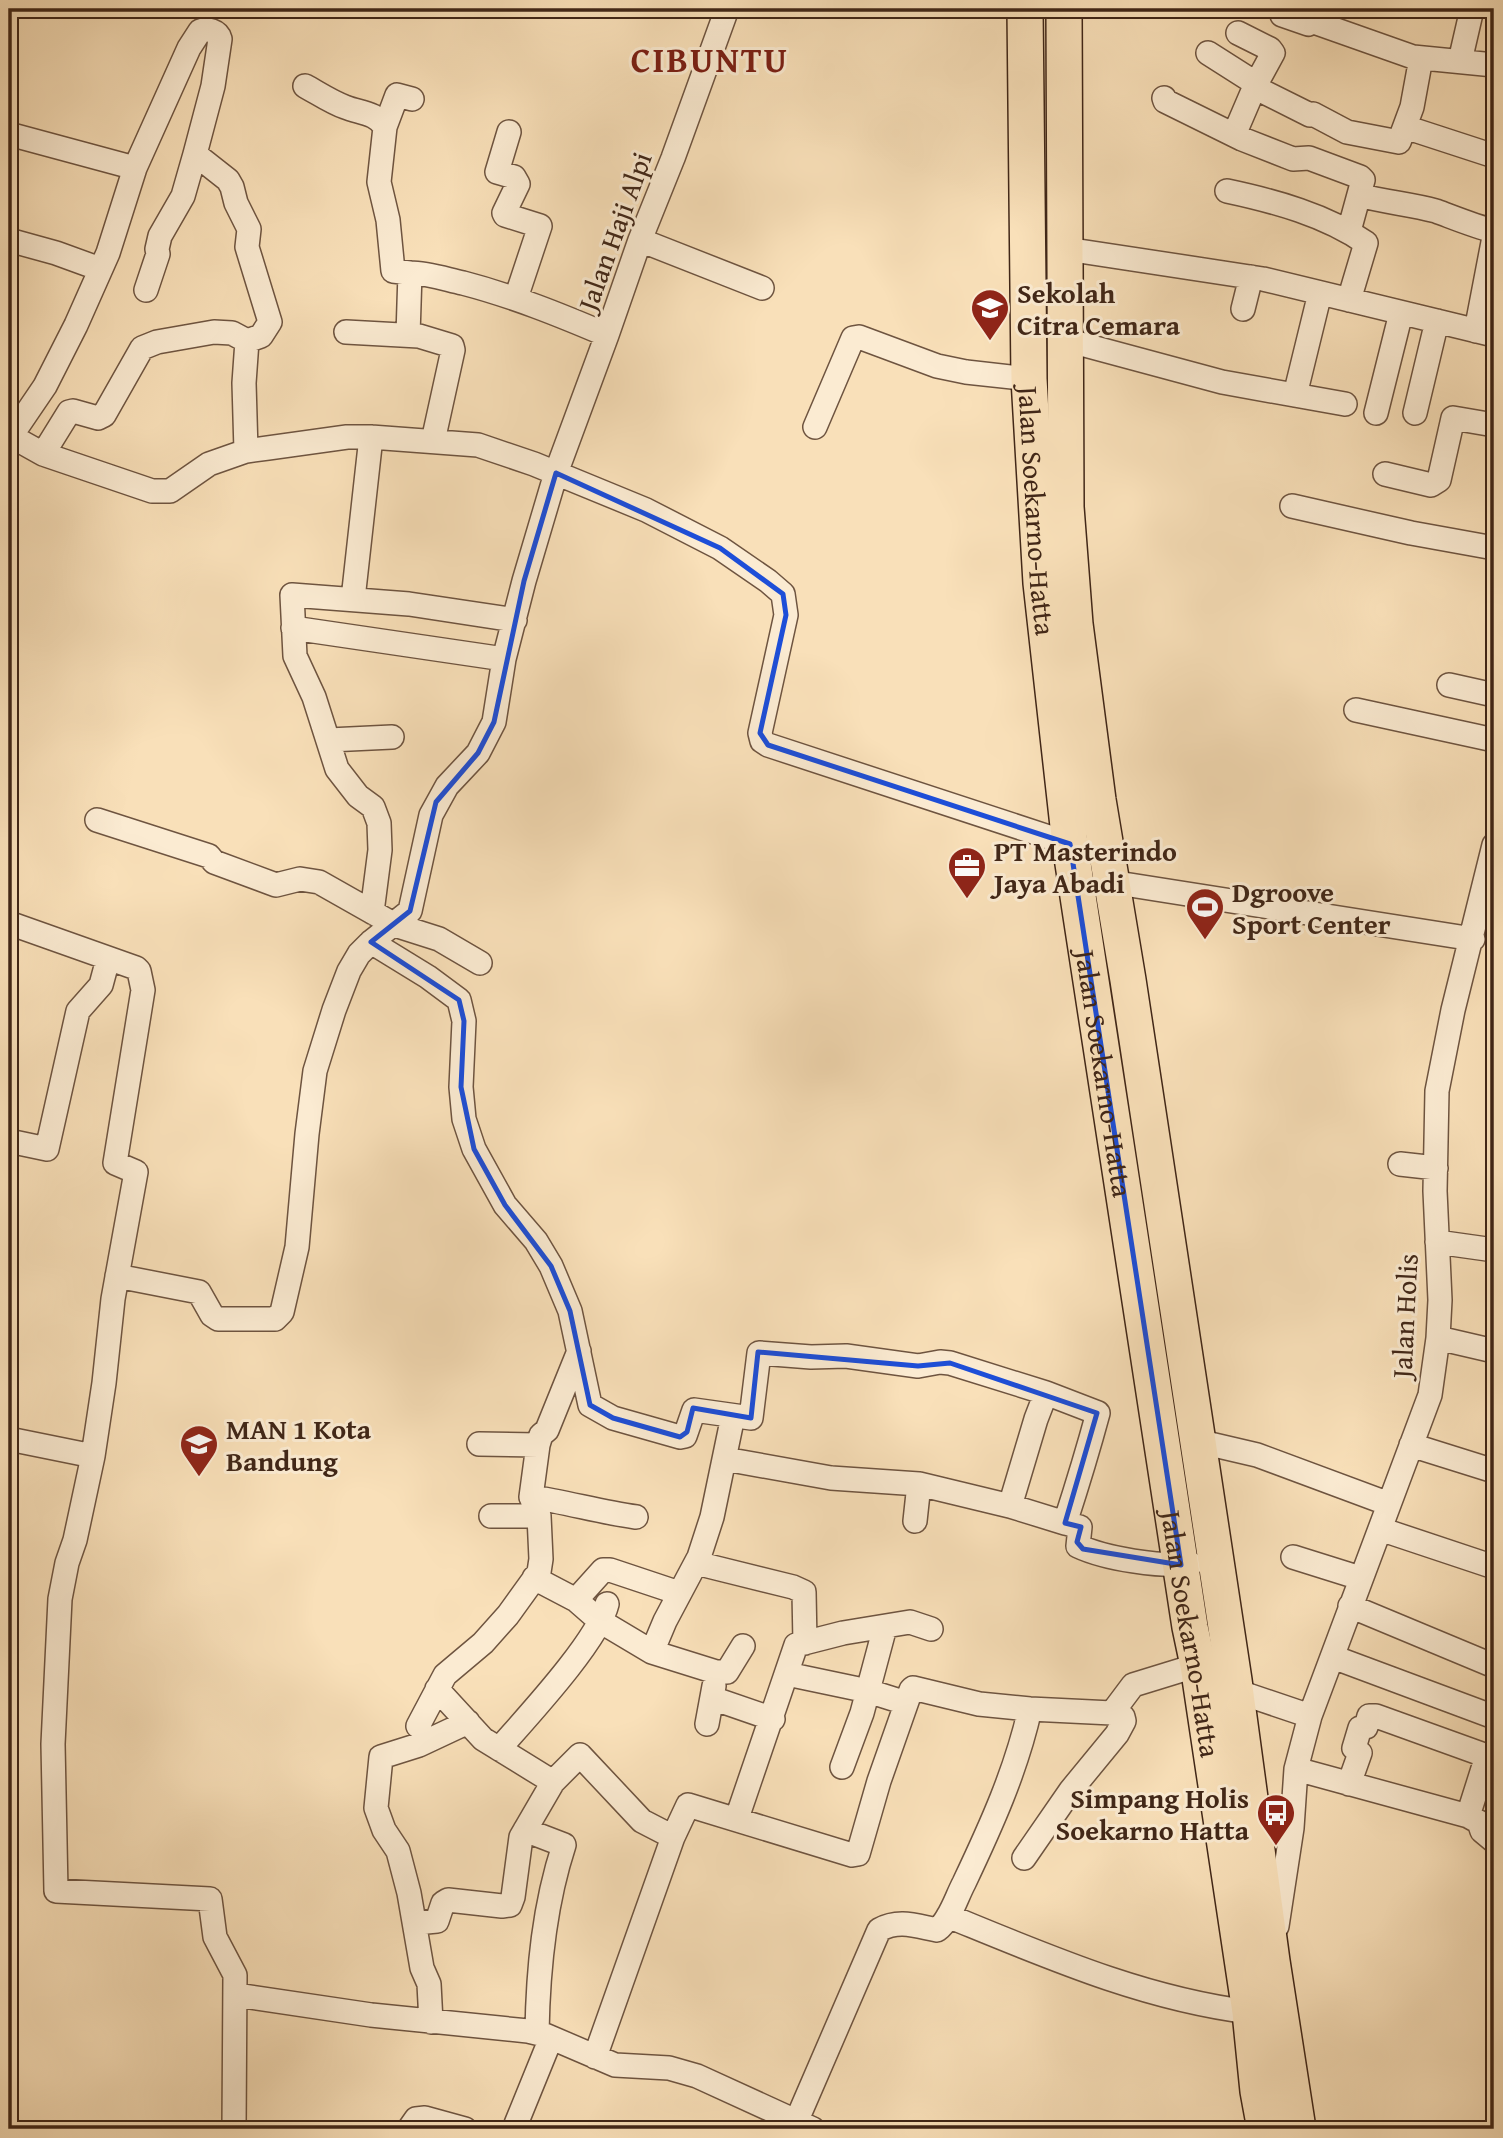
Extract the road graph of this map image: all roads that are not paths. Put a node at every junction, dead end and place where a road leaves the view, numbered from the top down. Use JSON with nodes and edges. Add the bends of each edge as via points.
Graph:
{"nodes":[{"id":1,"x":727,"y":9,"type":"edge"},
{"id":2,"x":1025,"y":9,"type":"edge"},
{"id":3,"x":1064,"y":9,"type":"edge"},
{"id":4,"x":1284,"y":9,"type":"edge"},
{"id":5,"x":1472,"y":9,"type":"edge"},
{"id":6,"x":1238,"y":33,"type":"dead end"},
{"id":7,"x":1208,"y":53,"type":"dead end"},
{"id":8,"x":1421,"y":58,"type":"junction"},
{"id":9,"x":1460,"y":61,"type":"junction"},
{"id":10,"x":1494,"y":65,"type":"edge"},
{"id":11,"x":305,"y":86,"type":"dead end"},
{"id":12,"x":1255,"y":86,"type":"junction"},
{"id":13,"x":1164,"y":98,"type":"dead end"},
{"id":14,"x":412,"y":99,"type":"dead end"},
{"id":15,"x":385,"y":127,"type":"junction"},
{"id":16,"x":1405,"y":127,"type":"junction"},
{"id":17,"x":509,"y":132,"type":"dead end"},
{"id":18,"x":9,"y":134,"type":"edge"},
{"id":19,"x":1234,"y":135,"type":"junction"},
{"id":20,"x":195,"y":154,"type":"junction"},
{"id":21,"x":1494,"y":156,"type":"edge"},
{"id":22,"x":135,"y":168,"type":"junction"},
{"id":23,"x":1227,"y":191,"type":"dead end"},
{"id":24,"x":1359,"y":195,"type":"junction"},
{"id":25,"x":1494,"y":231,"type":"edge"},
{"id":26,"x":1349,"y":232,"type":"junction"},
{"id":27,"x":1494,"y":237,"type":"edge"},
{"id":28,"x":9,"y":240,"type":"edge"},
{"id":29,"x":640,"y":240,"type":"junction"},
{"id":30,"x":1066,"y":249,"type":"junction"},
{"id":31,"x":100,"y":269,"type":"junction"},
{"id":32,"x":410,"y":273,"type":"junction"},
{"id":33,"x":1251,"y":277,"type":"junction"},
{"id":34,"x":762,"y":288,"type":"dead end"},
{"id":35,"x":146,"y":290,"type":"dead end"},
{"id":36,"x":1320,"y":293,"type":"junction"},
{"id":37,"x":516,"y":298,"type":"junction"},
{"id":38,"x":1349,"y":300,"type":"junction"},
{"id":39,"x":1243,"y":309,"type":"dead end"},
{"id":40,"x":1401,"y":313,"type":"junction"},
{"id":41,"x":1437,"y":321,"type":"junction"},
{"id":42,"x":346,"y":332,"type":"dead end"},
{"id":43,"x":1485,"y":333,"type":"edge"},
{"id":44,"x":408,"y":335,"type":"junction"},
{"id":45,"x":607,"y":335,"type":"junction"},
{"id":46,"x":1066,"y":340,"type":"junction"},
{"id":47,"x":247,"y":341,"type":"junction"},
{"id":48,"x":1028,"y":379,"type":"junction"},
{"id":49,"x":1296,"y":395,"type":"junction"},
{"id":50,"x":1345,"y":404,"type":"dead end"},
{"id":51,"x":1415,"y":412,"type":"dead end"},
{"id":52,"x":1376,"y":413,"type":"dead end"},
{"id":53,"x":1494,"y":425,"type":"edge"},
{"id":54,"x":815,"y":427,"type":"dead end"},
{"id":55,"x":10,"y":436,"type":"edge"},
{"id":56,"x":371,"y":437,"type":"junction"},
{"id":57,"x":433,"y":441,"type":"junction"},
{"id":58,"x":246,"y":451,"type":"junction"},
{"id":59,"x":43,"y":454,"type":"junction"},
{"id":60,"x":556,"y":473,"type":"junction"},
{"id":61,"x":1385,"y":474,"type":"dead end"},
{"id":62,"x":1292,"y":506,"type":"dead end"},
{"id":63,"x":1494,"y":548,"type":"edge"},
{"id":64,"x":353,"y":599,"type":"junction"},
{"id":65,"x":514,"y":620,"type":"junction"},
{"id":66,"x":293,"y":628,"type":"junction"},
{"id":67,"x":505,"y":659,"type":"junction"},
{"id":68,"x":1449,"y":685,"type":"dead end"},
{"id":69,"x":1494,"y":695,"type":"edge"},
{"id":70,"x":1356,"y":710,"type":"dead end"},
{"id":71,"x":392,"y":737,"type":"dead end"},
{"id":72,"x":329,"y":740,"type":"junction"},
{"id":73,"x":1494,"y":740,"type":"edge"},
{"id":74,"x":97,"y":820,"type":"dead end"},
{"id":75,"x":1070,"y":844,"type":"junction"},
{"id":76,"x":1494,"y":845,"type":"edge"},
{"id":77,"x":1111,"y":882,"type":"junction"},
{"id":78,"x":372,"y":912,"type":"junction"},
{"id":79,"x":9,"y":923,"type":"edge"},
{"id":80,"x":395,"y":925,"type":"junction"},
{"id":81,"x":1465,"y":938,"type":"junction"},
{"id":82,"x":371,"y":942,"type":"junction"},
{"id":83,"x":108,"y":960,"type":"junction"},
{"id":84,"x":480,"y":963,"type":"dead end"},
{"id":85,"x":9,"y":1141,"type":"edge"},
{"id":86,"x":1400,"y":1164,"type":"dead end"},
{"id":87,"x":1436,"y":1168,"type":"junction"},
{"id":88,"x":1437,"y":1242,"type":"junction"},
{"id":89,"x":1494,"y":1250,"type":"edge"},
{"id":90,"x":117,"y":1276,"type":"junction"},
{"id":91,"x":1438,"y":1338,"type":"junction"},
{"id":92,"x":579,"y":1351,"type":"junction"},
{"id":93,"x":1494,"y":1351,"type":"edge"},
{"id":94,"x":1046,"y":1393,"type":"junction"},
{"id":95,"x":733,"y":1416,"type":"junction"},
{"id":96,"x":9,"y":1439,"type":"edge"},
{"id":97,"x":1198,"y":1441,"type":"junction"},
{"id":98,"x":479,"y":1444,"type":"dead end"},
{"id":99,"x":538,"y":1445,"type":"junction"},
{"id":100,"x":1411,"y":1445,"type":"junction"},
{"id":101,"x":93,"y":1456,"type":"junction"},
{"id":102,"x":725,"y":1459,"type":"junction"},
{"id":103,"x":1494,"y":1471,"type":"edge"},
{"id":104,"x":919,"y":1484,"type":"junction"},
{"id":105,"x":1389,"y":1504,"type":"junction"},
{"id":106,"x":1010,"y":1506,"type":"junction"},
{"id":107,"x":535,"y":1507,"type":"junction"},
{"id":108,"x":491,"y":1516,"type":"dead end"},
{"id":109,"x":636,"y":1517,"type":"dead end"},
{"id":110,"x":915,"y":1521,"type":"dead end"},
{"id":111,"x":1065,"y":1523,"type":"junction"},
{"id":112,"x":1380,"y":1528,"type":"junction"},
{"id":113,"x":1293,"y":1557,"type":"dead end"},
{"id":114,"x":696,"y":1563,"type":"junction"},
{"id":115,"x":1198,"y":1563,"type":"junction"},
{"id":116,"x":1494,"y":1567,"type":"edge"},
{"id":117,"x":534,"y":1578,"type":"junction"},
{"id":118,"x":1360,"y":1578,"type":"junction"},
{"id":119,"x":679,"y":1593,"type":"junction"},
{"id":120,"x":576,"y":1600,"type":"junction"},
{"id":121,"x":1350,"y":1606,"type":"junction"},
{"id":122,"x":604,"y":1613,"type":"junction"},
{"id":123,"x":885,"y":1627,"type":"junction"},
{"id":124,"x":931,"y":1629,"type":"dead end"},
{"id":125,"x":805,"y":1643,"type":"junction"},
{"id":126,"x":743,"y":1646,"type":"dead end"},
{"id":127,"x":652,"y":1652,"type":"junction"},
{"id":128,"x":1333,"y":1657,"type":"junction"},
{"id":129,"x":1198,"y":1665,"type":"junction"},
{"id":130,"x":1494,"y":1666,"type":"edge"},
{"id":131,"x":716,"y":1672,"type":"junction"},
{"id":132,"x":787,"y":1674,"type":"junction"},
{"id":133,"x":437,"y":1689,"type":"junction"},
{"id":134,"x":868,"y":1691,"type":"junction"},
{"id":135,"x":1236,"y":1691,"type":"junction"},
{"id":136,"x":712,"y":1698,"type":"junction"},
{"id":137,"x":906,"y":1703,"type":"junction"},
{"id":138,"x":1030,"y":1709,"type":"junction"},
{"id":139,"x":1112,"y":1713,"type":"junction"},
{"id":140,"x":1310,"y":1716,"type":"junction"},
{"id":141,"x":1494,"y":1717,"type":"edge"},
{"id":142,"x":773,"y":1719,"type":"junction"},
{"id":143,"x":468,"y":1722,"type":"junction"},
{"id":144,"x":707,"y":1724,"type":"dead end"},
{"id":145,"x":418,"y":1726,"type":"dead end"},
{"id":146,"x":499,"y":1749,"type":"junction"},
{"id":147,"x":842,"y":1767,"type":"dead end"},
{"id":148,"x":1296,"y":1769,"type":"junction"},
{"id":149,"x":553,"y":1782,"type":"junction"},
{"id":150,"x":1349,"y":1784,"type":"junction"},
{"id":151,"x":1468,"y":1816,"type":"junction"},
{"id":152,"x":737,"y":1818,"type":"junction"},
{"id":153,"x":525,"y":1829,"type":"junction"},
{"id":154,"x":673,"y":1837,"type":"junction"},
{"id":155,"x":1494,"y":1841,"type":"edge"},
{"id":156,"x":1272,"y":1856,"type":"junction"},
{"id":157,"x":1024,"y":1858,"type":"dead end"},
{"id":158,"x":948,"y":1916,"type":"junction"},
{"id":159,"x":416,"y":1923,"type":"junction"},
{"id":160,"x":236,"y":1995,"type":"junction"},
{"id":161,"x":1250,"y":2012,"type":"junction"},
{"id":162,"x":431,"y":2022,"type":"junction"},
{"id":163,"x":544,"y":2036,"type":"junction"},
{"id":164,"x":595,"y":2057,"type":"junction"},
{"id":165,"x":1258,"y":2091,"type":"junction"},
{"id":166,"x":801,"y":2127,"type":"edge"},
{"id":167,"x":234,"y":2129,"type":"edge"},
{"id":168,"x":409,"y":2129,"type":"edge"},
{"id":169,"x":465,"y":2129,"type":"edge"},
{"id":170,"x":516,"y":2129,"type":"edge"},
{"id":171,"x":1247,"y":2129,"type":"edge"},
{"id":172,"x":1265,"y":2129,"type":"edge"},
{"id":173,"x":1298,"y":2129,"type":"edge"}],
"edges":[{"from":1,"to":29,"type":"street","name":"Jalan Haji Alpi"},
{"from":2,"to":48,"type":"highway","name":"Jalan Soekarno-Hatta"},
{"from":3,"to":30,"type":"highway","name":"Jalan Soekarno-Hatta"},
{"from":4,"to":8,"type":"street","via":[[1282,15],[1303,23],[1311,21]]},
{"from":5,"to":9,"type":"street"},
{"from":6,"to":12,"type":"street","via":[[1272,50]]},
{"from":7,"to":12,"type":"street"},
{"from":8,"to":9,"type":"street"},
{"from":8,"to":16,"type":"street"},
{"from":9,"to":10,"type":"street"},
{"from":11,"to":15,"type":"street","via":[[347,108],[366,112]]},
{"from":12,"to":16,"type":"street","via":[[1347,132],[1399,142]]},
{"from":12,"to":19,"type":"street"},
{"from":13,"to":19,"type":"street"},
{"from":14,"to":15,"type":"street","via":[[397,95]]},
{"from":15,"to":32,"type":"street","via":[[379,182],[393,271]]},
{"from":16,"to":21,"type":"street"},
{"from":17,"to":37,"type":"street","via":[[497,172],[514,177],[518,184],[504,213],[540,226]]},
{"from":18,"to":22,"type":"street"},
{"from":19,"to":24,"type":"street","via":[[1293,159],[1309,159],[1360,177]]},
{"from":20,"to":22,"type":"street","via":[[220,39],[207,30],[200,32],[189,48]]},
{"from":20,"to":35,"type":"street","via":[[183,196],[160,236]]},
{"from":20,"to":47,"type":"street","via":[[228,180],[249,229],[247,247],[270,322],[261,336]]},
{"from":22,"to":31,"type":"street"},
{"from":23,"to":26,"type":"street","via":[[1266,199]]},
{"from":24,"to":25,"type":"street","via":[[1435,211]]},
{"from":24,"to":26,"type":"street"},
{"from":26,"to":38,"type":"street","via":[[1366,243]]},
{"from":27,"to":43,"type":"street"},
{"from":28,"to":31,"type":"street"},
{"from":29,"to":34,"type":"street"},
{"from":29,"to":45,"type":"street","name":"Jalan Haji Alpi"},
{"from":30,"to":33,"type":"street"},
{"from":30,"to":46,"type":"highway","name":"Jalan Soekarno-Hatta"},
{"from":31,"to":55,"type":"street","via":[[44,387]]},
{"from":32,"to":37,"type":"street"},
{"from":32,"to":44,"type":"street"},
{"from":33,"to":36,"type":"street"},
{"from":33,"to":39,"type":"street"},
{"from":36,"to":38,"type":"street"},
{"from":36,"to":49,"type":"street"},
{"from":37,"to":45,"type":"street"},
{"from":38,"to":40,"type":"street"},
{"from":40,"to":41,"type":"street"},
{"from":40,"to":52,"type":"street"},
{"from":41,"to":43,"type":"street"},
{"from":41,"to":51,"type":"street"},
{"from":42,"to":44,"type":"street"},
{"from":44,"to":57,"type":"street","via":[[453,348]]},
{"from":45,"to":60,"type":"street","name":"Jalan Haji Alpi"},
{"from":46,"to":49,"type":"street","via":[[1222,382]]},
{"from":46,"to":77,"type":"highway","name":"Jalan Soekarno-Hatta","via":[[1069,550],[1075,624]]},
{"from":47,"to":58,"type":"street"},
{"from":47,"to":59,"type":"street","via":[[232,333],[214,332],[142,348],[104,415],[98,418],[69,412]]},
{"from":48,"to":54,"type":"street","via":[[937,366],[853,338]]},
{"from":48,"to":75,"type":"highway","name":"Jalan Soekarno-Hatta","via":[[1041,583]]},
{"from":49,"to":50,"type":"street"},
{"from":53,"to":61,"type":"street","via":[[1453,418],[1436,483]]},
{"from":55,"to":59,"type":"street"},
{"from":56,"to":57,"type":"street"},
{"from":56,"to":58,"type":"street"},
{"from":56,"to":64,"type":"street"},
{"from":57,"to":60,"type":"street","via":[[478,445]]},
{"from":58,"to":59,"type":"street","via":[[209,464],[170,491],[141,489]]},
{"from":60,"to":65,"type":"street","name":"Jalan Haji Alpi"},
{"from":60,"to":75,"type":"street","via":[[646,510],[720,548],[783,594],[786,615],[760,733],[768,746]]},
{"from":62,"to":63,"type":"street"},
{"from":64,"to":65,"type":"street"},
{"from":64,"to":66,"type":"street","via":[[292,595]]},
{"from":65,"to":67,"type":"street","name":"Jalan Haji Alpi"},
{"from":66,"to":67,"type":"street"},
{"from":66,"to":72,"type":"street","via":[[295,656]]},
{"from":67,"to":80,"type":"street","name":"Jalan Haji Alpi","via":[[494,722],[478,753],[436,802],[413,902]]},
{"from":68,"to":69,"type":"street"},
{"from":70,"to":73,"type":"street"},
{"from":71,"to":72,"type":"street"},
{"from":72,"to":78,"type":"street","via":[[337,769],[352,790],[373,807],[379,823]]},
{"from":74,"to":78,"type":"street","via":[[209,856],[214,862],[276,885],[300,879],[319,882]]},
{"from":75,"to":115,"type":"highway","name":"Jalan Soekarno-Hatta"},
{"from":76,"to":81,"type":"street","name":"Jalan Holis"},
{"from":77,"to":81,"type":"street"},
{"from":77,"to":97,"type":"highway","name":"Jalan Soekarno-Hatta"},
{"from":78,"to":80,"type":"street"},
{"from":79,"to":83,"type":"street"},
{"from":80,"to":82,"type":"street"},
{"from":80,"to":84,"type":"street","via":[[439,939]]},
{"from":81,"to":87,"type":"street","name":"Jalan Holis","via":[[1436,1100]]},
{"from":82,"to":90,"type":"street","via":[[345,980],[315,1071],[297,1247],[282,1312],[275,1319],[218,1319],[200,1292]]},
{"from":82,"to":92,"type":"street","via":[[458,1000],[464,1021],[464,1119],[474,1149],[505,1205],[551,1266],[570,1311]]},
{"from":83,"to":85,"type":"street","via":[[101,985],[78,1011],[47,1149]]},
{"from":83,"to":90,"type":"street","via":[[136,968],[142,990],[115,1163],[136,1172]]},
{"from":86,"to":87,"type":"street"},
{"from":87,"to":88,"type":"street","name":"Jalan Holis"},
{"from":88,"to":89,"type":"street"},
{"from":88,"to":91,"type":"street","name":"Jalan Holis"},
{"from":90,"to":101,"type":"street"},
{"from":91,"to":93,"type":"street"},
{"from":91,"to":100,"type":"street","name":"Jalan Holis","via":[[1430,1395]]},
{"from":92,"to":95,"type":"street","via":[[590,1405],[612,1418],[680,1437],[685,1436],[694,1410]]},
{"from":92,"to":99,"type":"street"},
{"from":94,"to":95,"type":"street","via":[[940,1362],[918,1366],[846,1356],[762,1352],[751,1418]]},
{"from":94,"to":106,"type":"street"},
{"from":94,"to":111,"type":"street","via":[[1098,1413]]},
{"from":95,"to":102,"type":"street"},
{"from":96,"to":101,"type":"street"},
{"from":97,"to":105,"type":"street","via":[[1257,1455]]},
{"from":97,"to":115,"type":"highway","name":"Jalan Soekarno-Hatta"},
{"from":98,"to":99,"type":"street"},
{"from":99,"to":107,"type":"street"},
{"from":100,"to":103,"type":"street"},
{"from":100,"to":105,"type":"street","name":"Jalan Holis"},
{"from":101,"to":160,"type":"street","via":[[61,1599],[53,1744],[56,1891],[208,1897],[215,1937],[235,1975]]},
{"from":102,"to":104,"type":"street","via":[[831,1478]]},
{"from":102,"to":114,"type":"street"},
{"from":104,"to":106,"type":"street"},
{"from":104,"to":110,"type":"street"},
{"from":105,"to":112,"type":"street","name":"Jalan Holis"},
{"from":106,"to":111,"type":"street"},
{"from":107,"to":108,"type":"street"},
{"from":107,"to":109,"type":"street","via":[[565,1502]]},
{"from":107,"to":117,"type":"street","via":[[541,1566]]},
{"from":111,"to":115,"type":"street","via":[[1080,1527],[1078,1546],[1083,1549],[1142,1561]]},
{"from":112,"to":116,"type":"street"},
{"from":112,"to":118,"type":"street","name":"Jalan Holis"},
{"from":113,"to":118,"type":"street"},
{"from":114,"to":119,"type":"street"},
{"from":114,"to":125,"type":"street","via":[[804,1592]]},
{"from":115,"to":129,"type":"highway","name":"Jalan Soekarno-Hatta"},
{"from":115,"to":135,"type":"highway","name":"Jalan Soekarno-Hatta"},
{"from":117,"to":120,"type":"street"},
{"from":117,"to":133,"type":"street","via":[[508,1615],[445,1675]]},
{"from":118,"to":121,"type":"street","name":"Jalan Holis"},
{"from":119,"to":120,"type":"street","via":[[603,1570]]},
{"from":119,"to":127,"type":"street"},
{"from":120,"to":122,"type":"street"},
{"from":121,"to":128,"type":"street","name":"Jalan Holis"},
{"from":121,"to":130,"type":"street"},
{"from":122,"to":127,"type":"street"},
{"from":122,"to":146,"type":"street","via":[[574,1659]]},
{"from":123,"to":124,"type":"street","via":[[910,1622]]},
{"from":123,"to":125,"type":"street"},
{"from":123,"to":134,"type":"street"},
{"from":125,"to":132,"type":"street","via":[[796,1646]]},
{"from":126,"to":131,"type":"street","via":[[727,1672]]},
{"from":127,"to":131,"type":"street"},
{"from":128,"to":140,"type":"street","name":"Jalan Holis"},
{"from":128,"to":141,"type":"street"},
{"from":129,"to":139,"type":"street","via":[[1133,1685]]},
{"from":129,"to":161,"type":"highway","name":"Jalan Soekarno-Hatta"},
{"from":131,"to":136,"type":"street"},
{"from":132,"to":134,"type":"street"},
{"from":132,"to":142,"type":"street"},
{"from":133,"to":143,"type":"street"},
{"from":133,"to":145,"type":"street"},
{"from":134,"to":137,"type":"street"},
{"from":134,"to":147,"type":"street"},
{"from":135,"to":140,"type":"street"},
{"from":135,"to":156,"type":"highway","name":"Jalan Soekarno-Hatta"},
{"from":136,"to":142,"type":"street"},
{"from":136,"to":144,"type":"street"},
{"from":137,"to":138,"type":"street","via":[[916,1688],[969,1702]]},
{"from":137,"to":152,"type":"street","via":[[858,1854]]},
{"from":138,"to":139,"type":"street"},
{"from":138,"to":158,"type":"street","via":[[1012,1774]]},
{"from":139,"to":157,"type":"street","via":[[1124,1721],[1117,1734]]},
{"from":140,"to":148,"type":"street","name":"Jalan Holis"},
{"from":142,"to":152,"type":"street"},
{"from":143,"to":146,"type":"street"},
{"from":143,"to":159,"type":"street","via":[[379,1760],[376,1808],[398,1851]]},
{"from":146,"to":149,"type":"street"},
{"from":148,"to":150,"type":"street"},
{"from":148,"to":156,"type":"street","name":"Jalan Holis","via":[[1292,1828]]},
{"from":149,"to":153,"type":"street"},
{"from":149,"to":154,"type":"street","via":[[580,1755],[642,1821]]},
{"from":150,"to":151,"type":"street"},
{"from":150,"to":151,"type":"street","via":[[1360,1753],[1354,1748],[1360,1728],[1366,1727],[1369,1716],[1376,1716],[1486,1756]]},
{"from":151,"to":155,"type":"street"},
{"from":152,"to":154,"type":"street","via":[[690,1804]]},
{"from":153,"to":159,"type":"street","via":[[510,1905],[448,1900],[437,1921]]},
{"from":153,"to":163,"type":"street","via":[[564,1845],[551,1885],[538,1973]]},
{"from":154,"to":164,"type":"street"},
{"from":156,"to":173,"type":"highway","name":"Jalan Soekarno-Hatta","via":[[1272,1961]]},
{"from":158,"to":161,"type":"street","via":[[1136,1989]]},
{"from":158,"to":166,"type":"street","via":[[937,1930],[909,1923],[879,1930]]},
{"from":159,"to":162,"type":"street","via":[[422,1968],[429,1984]]},
{"from":160,"to":162,"type":"street"},
{"from":160,"to":167,"type":"street"},
{"from":161,"to":165,"type":"highway","name":"Jalan Soekarno-Hatta"},
{"from":162,"to":163,"type":"street"},
{"from":163,"to":164,"type":"street"},
{"from":163,"to":170,"type":"street"},
{"from":164,"to":166,"type":"street","via":[[615,2065],[669,2068],[698,2076]]},
{"from":165,"to":171,"type":"street"},
{"from":165,"to":172,"type":"highway","name":"Jalan Soekarno-Hatta"},
{"from":168,"to":169,"type":"street","via":[[416,2119],[425,2118]]}]}
